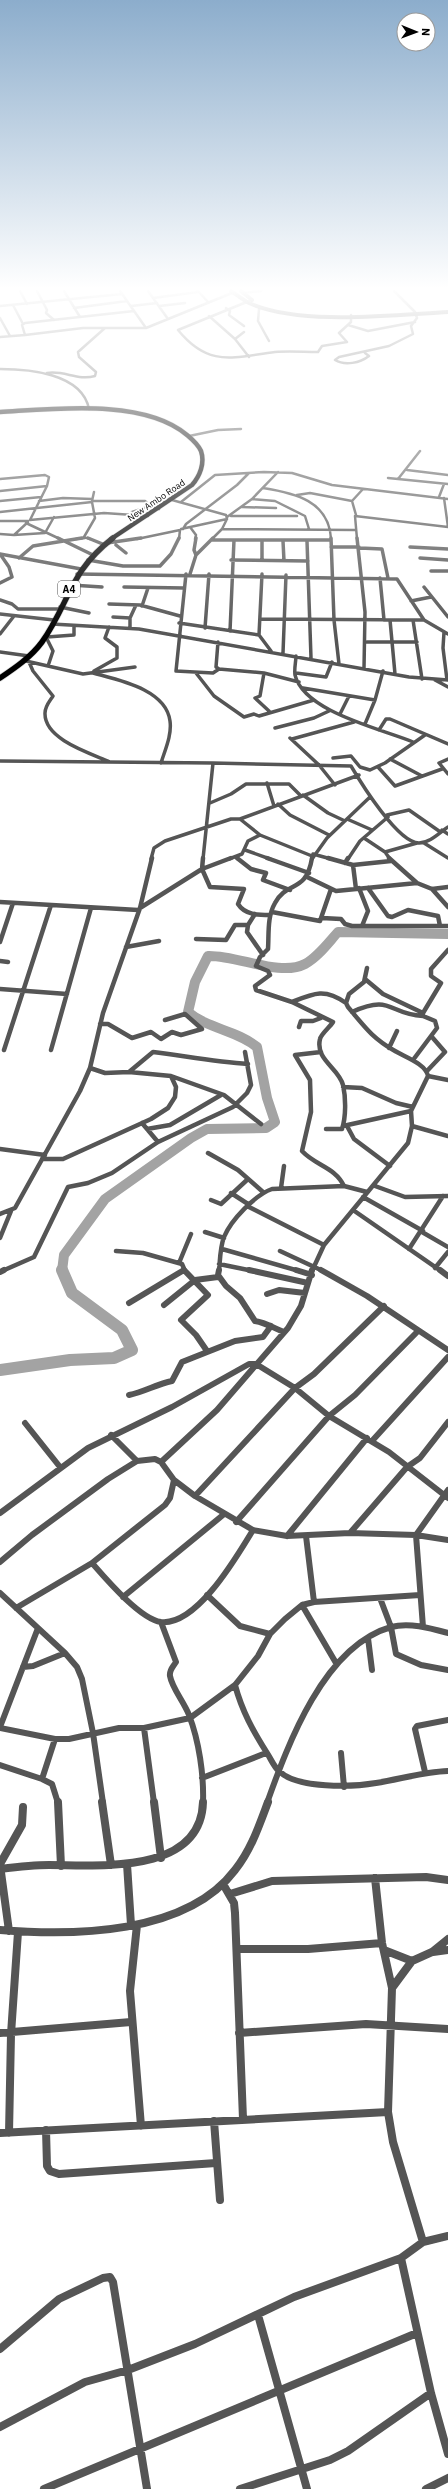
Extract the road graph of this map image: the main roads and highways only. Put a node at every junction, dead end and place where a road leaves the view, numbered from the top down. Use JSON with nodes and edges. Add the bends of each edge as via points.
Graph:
{"nodes":[{"id":1,"x":0,"y":412,"type":"edge"},
{"id":2,"x":0,"y":678,"type":"edge"}],
"edges":[{"from":1,"to":2,"type":"main road","name":"New Ambo Road","number":"A4","via":[[89,409],[150,417],[189,436],[201,451],[202,468],[195,482],[106,544],[88,560],[71,585],[46,637],[29,656]]}]}
